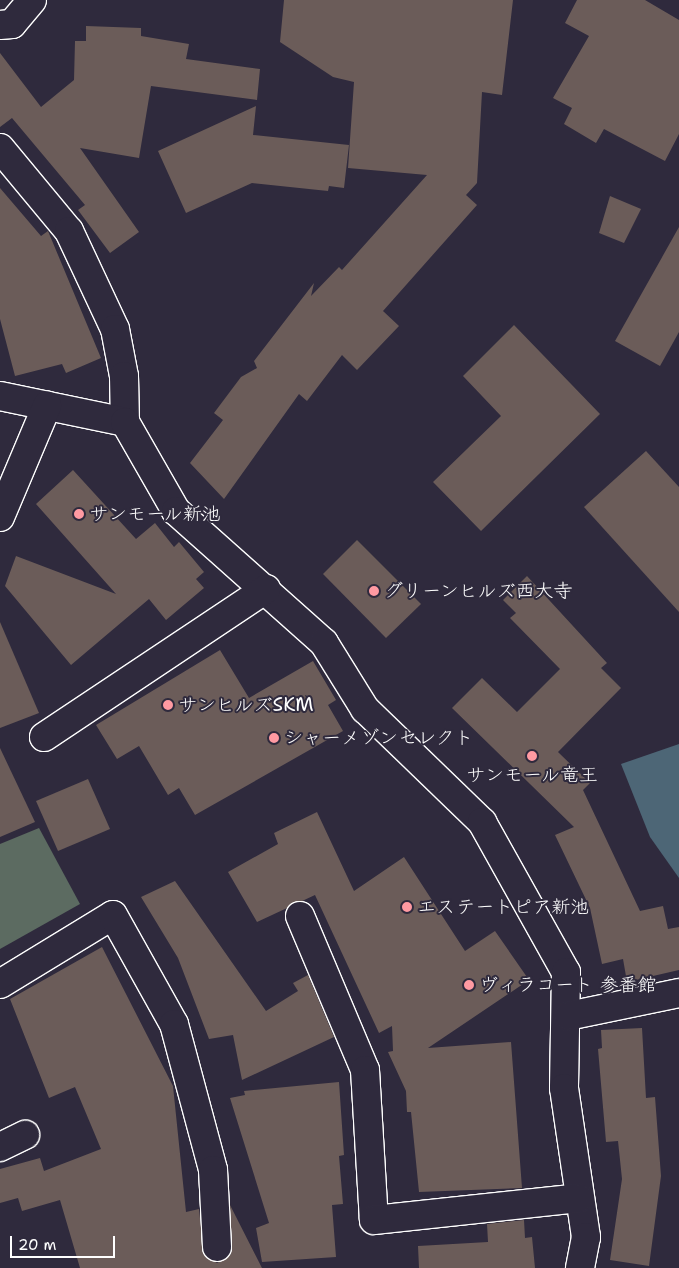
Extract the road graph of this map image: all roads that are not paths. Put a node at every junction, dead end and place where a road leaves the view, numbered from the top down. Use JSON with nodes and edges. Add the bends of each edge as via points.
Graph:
{"nodes":[{"id":1,"x":32,"y":0,"type":"edge"},
{"id":2,"x":0,"y":25,"type":"edge"},
{"id":3,"x":0,"y":148,"type":"edge"},
{"id":4,"x":0,"y":396,"type":"edge"},
{"id":5,"x":47,"y":406,"type":"junction"},
{"id":6,"x":125,"y":422,"type":"junction"},
{"id":7,"x":0,"y":517,"type":"edge"},
{"id":8,"x":266,"y":589,"type":"junction"},
{"id":9,"x":44,"y":737,"type":"dead end"},
{"id":10,"x":300,"y":916,"type":"dead end"},
{"id":11,"x":0,"y":984,"type":"edge"},
{"id":12,"x":679,"y":993,"type":"edge"},
{"id":13,"x":568,"y":1016,"type":"junction"},
{"id":14,"x":26,"y":1135,"type":"dead end"},
{"id":15,"x":0,"y":1147,"type":"edge"},
{"id":16,"x":580,"y":1198,"type":"junction"},
{"id":17,"x":217,"y":1247,"type":"dead end"},
{"id":18,"x":580,"y":1268,"type":"edge"}],
"edges":[{"from":1,"to":2,"type":"street","via":[[12,24]]},
{"from":3,"to":6,"type":"street","via":[[69,231],[115,329],[124,376]]},
{"from":4,"to":5,"type":"street"},
{"from":5,"to":6,"type":"street"},
{"from":5,"to":7,"type":"street"},
{"from":6,"to":8,"type":"street","via":[[176,511]]},
{"from":8,"to":9,"type":"street"},
{"from":8,"to":13,"type":"street","via":[[324,643],[365,709],[482,822],[566,972]]},
{"from":10,"to":16,"type":"street","via":[[365,1070],[374,1220]]},
{"from":11,"to":17,"type":"street","via":[[113,915],[174,1024],[213,1170]]},
{"from":12,"to":13,"type":"street"},
{"from":13,"to":16,"type":"street","via":[[564,1088]]},
{"from":14,"to":15,"type":"street"},
{"from":16,"to":18,"type":"street","via":[[586,1237]]}]}
